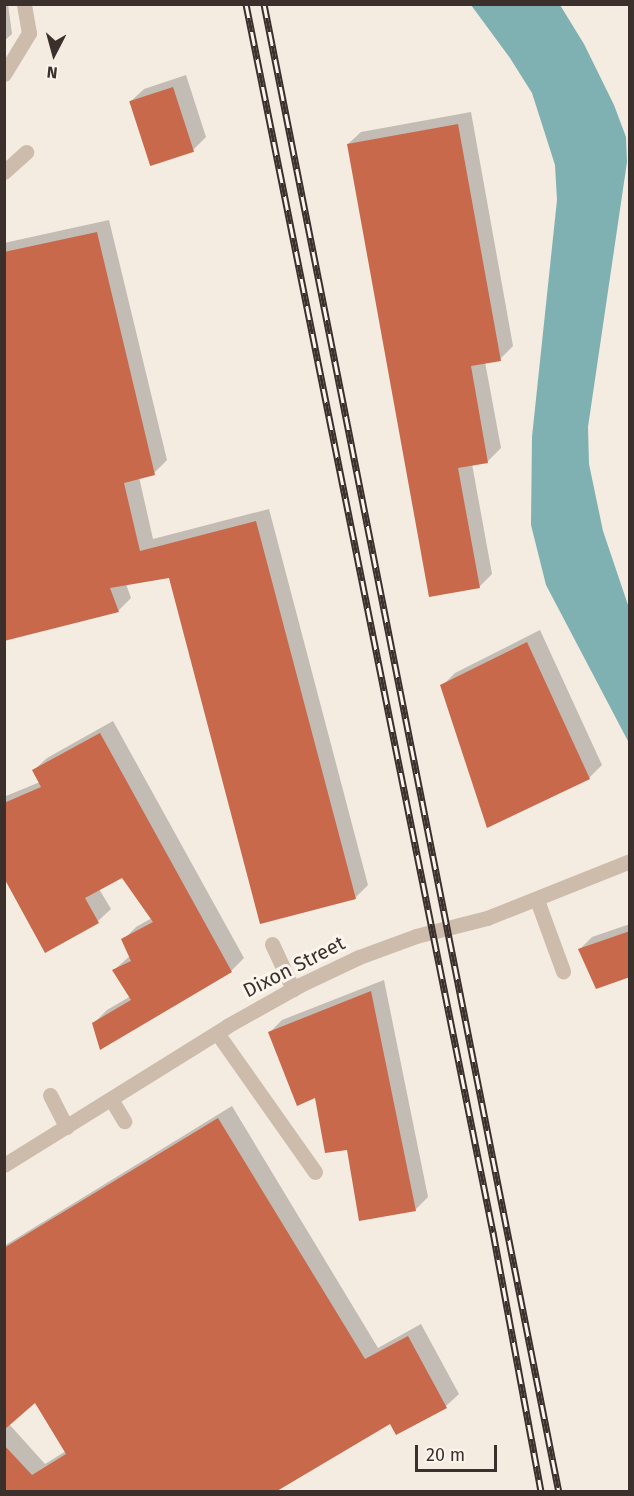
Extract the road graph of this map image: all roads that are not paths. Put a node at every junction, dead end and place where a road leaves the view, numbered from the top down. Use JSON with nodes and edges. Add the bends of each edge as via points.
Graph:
{"nodes":[{"id":1,"x":24,"y":4,"type":"edge"},
{"id":2,"x":4,"y":74,"type":"edge"},
{"id":3,"x":26,"y":152,"type":"dead end"},
{"id":4,"x":4,"y":172,"type":"edge"},
{"id":5,"x":630,"y":861,"type":"edge"},
{"id":6,"x":537,"y":900,"type":"junction"},
{"id":7,"x":272,"y":944,"type":"dead end"},
{"id":8,"x":563,"y":971,"type":"dead end"},
{"id":9,"x":293,"y":989,"type":"junction"},
{"id":10,"x":217,"y":1033,"type":"junction"},
{"id":11,"x":50,"y":1095,"type":"dead end"},
{"id":12,"x":111,"y":1099,"type":"junction"},
{"id":13,"x":124,"y":1121,"type":"dead end"},
{"id":14,"x":66,"y":1127,"type":"junction"},
{"id":15,"x":4,"y":1165,"type":"edge"},
{"id":16,"x":315,"y":1172,"type":"dead end"}],
"edges":[{"from":1,"to":2,"type":"street","via":[[29,33]]},
{"from":3,"to":4,"type":"street"},
{"from":5,"to":6,"type":"street","name":"Dixon Street"},
{"from":6,"to":8,"type":"street"},
{"from":6,"to":9,"type":"street","name":"Dixon Street","via":[[416,936],[359,957]]},
{"from":7,"to":9,"type":"street"},
{"from":9,"to":10,"type":"street","name":"Dixon Street"},
{"from":10,"to":12,"type":"street","name":"Dixon Street"},
{"from":10,"to":16,"type":"street"},
{"from":11,"to":14,"type":"street"},
{"from":12,"to":13,"type":"street"},
{"from":12,"to":14,"type":"street","name":"Dixon Street"},
{"from":14,"to":15,"type":"street","name":"Dixon Street"}]}
